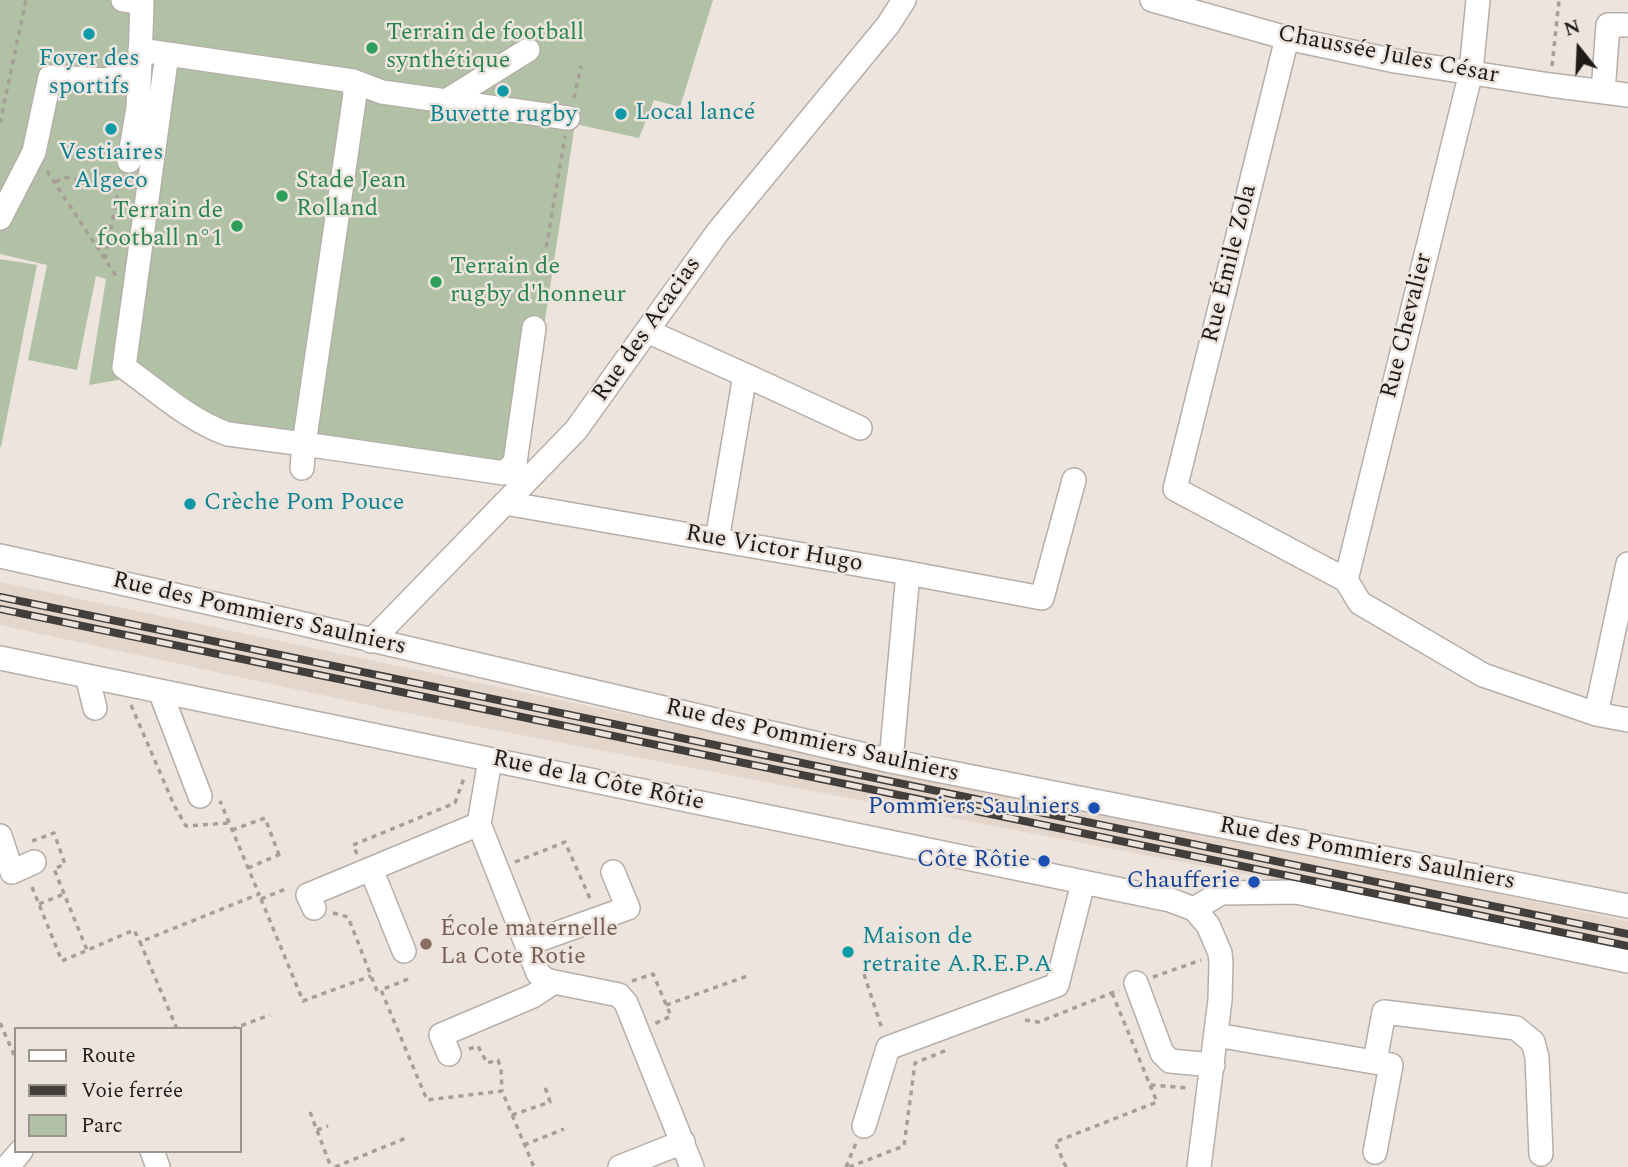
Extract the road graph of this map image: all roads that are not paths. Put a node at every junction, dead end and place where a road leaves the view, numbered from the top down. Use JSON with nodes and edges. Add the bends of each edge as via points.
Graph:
{"nodes":[{"id":1,"x":122,"y":0,"type":"edge"},
{"id":2,"x":904,"y":0,"type":"edge"},
{"id":3,"x":1152,"y":0,"type":"edge"},
{"id":4,"x":1478,"y":0,"type":"edge"},
{"id":5,"x":1626,"y":25,"type":"dead end"},
{"id":6,"x":1287,"y":38,"type":"junction"},
{"id":7,"x":528,"y":50,"type":"dead end"},
{"id":8,"x":167,"y":54,"type":"junction"},
{"id":9,"x":140,"y":56,"type":"junction"},
{"id":10,"x":1471,"y":72,"type":"junction"},
{"id":11,"x":353,"y":81,"type":"junction"},
{"id":12,"x":1603,"y":92,"type":"junction"},
{"id":13,"x":1628,"y":95,"type":"edge"},
{"id":14,"x":446,"y":101,"type":"junction"},
{"id":15,"x":568,"y":118,"type":"road end"},
{"id":16,"x":129,"y":161,"type":"road end"},
{"id":17,"x":0,"y":218,"type":"edge"},
{"id":18,"x":534,"y":328,"type":"dead end"},
{"id":19,"x":647,"y":331,"type":"junction"},
{"id":20,"x":745,"y":375,"type":"junction"},
{"id":21,"x":860,"y":428,"type":"dead end"},
{"id":22,"x":304,"y":444,"type":"junction"},
{"id":23,"x":302,"y":468,"type":"dead end"},
{"id":24,"x":1074,"y":480,"type":"dead end"},
{"id":25,"x":505,"y":503,"type":"junction"},
{"id":26,"x":716,"y":540,"type":"junction"},
{"id":27,"x":0,"y":556,"type":"edge"},
{"id":28,"x":1628,"y":564,"type":"edge"},
{"id":29,"x":908,"y":573,"type":"junction"},
{"id":30,"x":1346,"y":580,"type":"junction"},
{"id":31,"x":371,"y":641,"type":"junction"},
{"id":32,"x":0,"y":658,"type":"edge"},
{"id":33,"x":87,"y":676,"type":"junction"},
{"id":34,"x":160,"y":691,"type":"junction"},
{"id":35,"x":95,"y":708,"type":"dead end"},
{"id":36,"x":1596,"y":714,"type":"junction"},
{"id":37,"x":1628,"y":720,"type":"edge"},
{"id":38,"x":480,"y":758,"type":"junction"},
{"id":39,"x":891,"y":761,"type":"junction"},
{"id":40,"x":200,"y":796,"type":"road end"},
{"id":41,"x":480,"y":824,"type":"junction"},
{"id":42,"x":3,"y":844,"type":"edge"},
{"id":43,"x":34,"y":862,"type":"dead end"},
{"id":44,"x":365,"y":864,"type":"junction"},
{"id":45,"x":612,"y":872,"type":"dead end"},
{"id":46,"x":1083,"y":883,"type":"junction"},
{"id":47,"x":1628,"y":906,"type":"edge"},
{"id":48,"x":314,"y":908,"type":"road end"},
{"id":49,"x":1194,"y":909,"type":"junction"},
{"id":50,"x":527,"y":944,"type":"junction"},
{"id":51,"x":404,"y":951,"type":"dead end"},
{"id":52,"x":1628,"y":961,"type":"edge"},
{"id":53,"x":554,"y":982,"type":"junction"},
{"id":54,"x":1136,"y":984,"type":"road end"},
{"id":55,"x":1216,"y":1035,"type":"junction"},
{"id":56,"x":449,"y":1054,"type":"road end"},
{"id":57,"x":1375,"y":1061,"type":"junction"},
{"id":58,"x":1213,"y":1065,"type":"junction"},
{"id":59,"x":864,"y":1126,"type":"road end"},
{"id":60,"x":683,"y":1142,"type":"junction"},
{"id":61,"x":1375,"y":1152,"type":"dead end"},
{"id":62,"x":19,"y":1153,"type":"edge"},
{"id":63,"x":1541,"y":1154,"type":"dead end"},
{"id":64,"x":7,"y":1167,"type":"edge"},
{"id":65,"x":620,"y":1167,"type":"edge"},
{"id":66,"x":692,"y":1167,"type":"edge"},
{"id":67,"x":1199,"y":1167,"type":"edge"}],
"edges":[{"from":1,"to":9,"type":"street","via":[[142,3]]},
{"from":2,"to":19,"type":"street","name":"Rue des Acacias","via":[[717,233]]},
{"from":3,"to":6,"type":"street","name":"Chaussée Jules César"},
{"from":4,"to":10,"type":"street","name":"Rue Chevalier"},
{"from":5,"to":12,"type":"street","via":[[1608,25]]},
{"from":6,"to":10,"type":"street","name":"Chaussée Jules César"},
{"from":6,"to":30,"type":"street","name":"Rue Émile Zola","via":[[1175,489]]},
{"from":7,"to":14,"type":"street"},
{"from":8,"to":9,"type":"street"},
{"from":8,"to":11,"type":"street"},
{"from":8,"to":22,"type":"street","via":[[124,367],[216,430]]},
{"from":9,"to":16,"type":"street"},
{"from":9,"to":17,"type":"street","via":[[108,79],[50,77],[34,152]]},
{"from":10,"to":12,"type":"street","name":"Chaussée Jules César"},
{"from":10,"to":30,"type":"street","name":"Rue Chevalier"},
{"from":11,"to":14,"type":"street","via":[[382,92]]},
{"from":11,"to":22,"type":"street","via":[[355,94]]},
{"from":12,"to":13,"type":"street","name":"Chaussée Jules César"},
{"from":14,"to":15,"type":"street"},
{"from":18,"to":22,"type":"street","via":[[515,463],[504,473]]},
{"from":19,"to":20,"type":"street"},
{"from":19,"to":25,"type":"street","name":"Rue des Acacias","via":[[576,430]]},
{"from":20,"to":21,"type":"street"},
{"from":20,"to":26,"type":"street"},
{"from":22,"to":23,"type":"street"},
{"from":24,"to":29,"type":"street","name":"Rue Victor Hugo","via":[[1042,598]]},
{"from":25,"to":26,"type":"street","name":"Rue Victor Hugo"},
{"from":25,"to":31,"type":"street","name":"Rue des Acacias"},
{"from":26,"to":29,"type":"street","name":"Rue Victor Hugo"},
{"from":27,"to":31,"type":"street","name":"Rue des Pommiers Saulniers"},
{"from":28,"to":36,"type":"street"},
{"from":29,"to":39,"type":"street"},
{"from":30,"to":36,"type":"street","via":[[1360,603],[1483,675]]},
{"from":31,"to":39,"type":"street","name":"Rue des Pommiers Saulniers"},
{"from":32,"to":33,"type":"street","name":"Rue de la Côte Rôtie"},
{"from":33,"to":34,"type":"street","name":"Rue de la Côte Rôtie"},
{"from":33,"to":35,"type":"street"},
{"from":34,"to":38,"type":"street","name":"Rue de la Côte Rôtie"},
{"from":34,"to":40,"type":"street"},
{"from":36,"to":37,"type":"street"},
{"from":38,"to":41,"type":"street"},
{"from":38,"to":46,"type":"street","name":"Rue de la Côte Rôtie"},
{"from":39,"to":47,"type":"street","name":"Rue des Pommiers Saulniers"},
{"from":41,"to":44,"type":"street"},
{"from":41,"to":50,"type":"street"},
{"from":42,"to":43,"type":"street","via":[[12,872]]},
{"from":44,"to":48,"type":"street","via":[[308,895]]},
{"from":44,"to":51,"type":"street"},
{"from":45,"to":50,"type":"street","via":[[628,908]]},
{"from":46,"to":49,"type":"street","name":"Rue de la Côte Rôtie"},
{"from":46,"to":59,"type":"street","via":[[1057,985],[888,1048]]},
{"from":49,"to":52,"type":"street","via":[[1220,893],[1296,892]]},
{"from":49,"to":55,"type":"street","via":[[1208,925],[1220,953]]},
{"from":50,"to":53,"type":"street","via":[[538,973]]},
{"from":53,"to":56,"type":"street","via":[[534,996],[441,1035]]},
{"from":53,"to":60,"type":"street","via":[[619,995],[626,1003]]},
{"from":54,"to":58,"type":"street","via":[[1162,1053],[1170,1061]]},
{"from":55,"to":57,"type":"street"},
{"from":55,"to":58,"type":"street"},
{"from":57,"to":61,"type":"street","via":[[1391,1065]]},
{"from":57,"to":63,"type":"street","via":[[1384,1013],[1516,1028],[1533,1042],[1537,1057]]},
{"from":58,"to":67,"type":"street"},
{"from":60,"to":65,"type":"street"},
{"from":60,"to":66,"type":"street"},
{"from":62,"to":64,"type":"street"}]}
